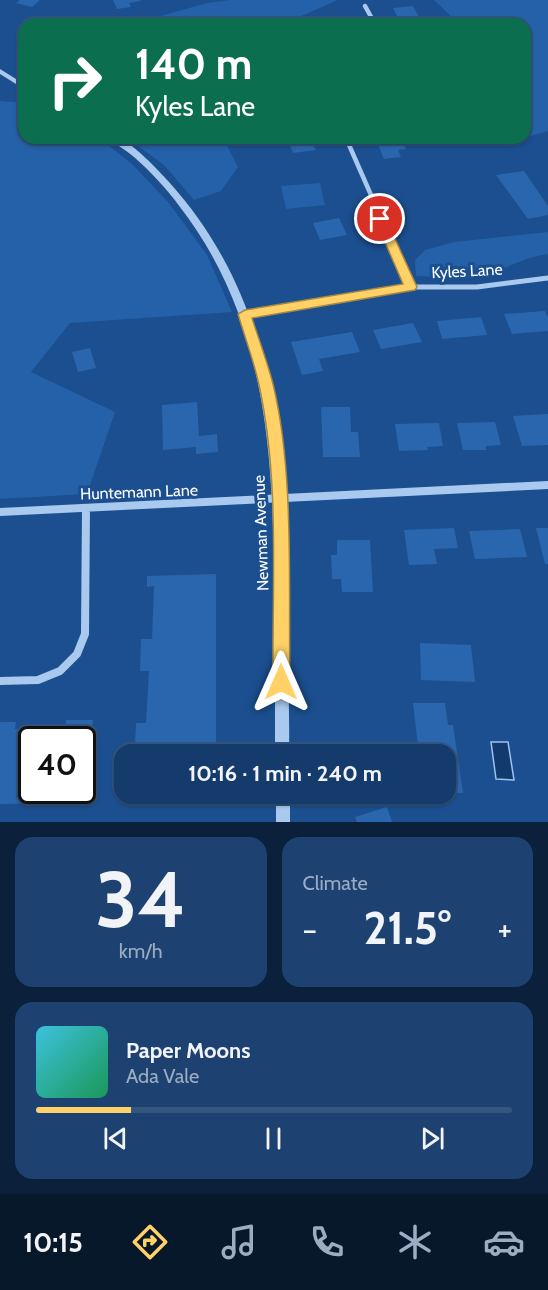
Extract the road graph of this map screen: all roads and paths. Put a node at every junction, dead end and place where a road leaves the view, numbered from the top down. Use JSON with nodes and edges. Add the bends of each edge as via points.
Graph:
{"nodes":[{"id":1,"x":365,"y":6,"type":"dead end"},
{"id":2,"x":372,"y":18,"type":"edge"},
{"id":3,"x":0,"y":71,"type":"edge"},
{"id":4,"x":18,"y":83,"type":"edge"},
{"id":5,"x":121,"y":144,"type":"edge"},
{"id":6,"x":349,"y":144,"type":"edge"},
{"id":7,"x":548,"y":278,"type":"edge"},
{"id":8,"x":411,"y":287,"type":"junction"},
{"id":9,"x":245,"y":314,"type":"junction"},
{"id":10,"x":548,"y":485,"type":"edge"},
{"id":11,"x":279,"y":500,"type":"junction"},
{"id":12,"x":86,"y":508,"type":"junction"},
{"id":13,"x":0,"y":512,"type":"edge"},
{"id":14,"x":0,"y":681,"type":"edge"},
{"id":15,"x":282,"y":744,"type":"edge"},
{"id":16,"x":283,"y":804,"type":"edge"},
{"id":17,"x":283,"y":822,"type":"edge"}],
"edges":[{"from":1,"to":2,"type":"street"},
{"from":3,"to":4,"type":"street"},
{"from":5,"to":9,"type":"street","name":"Newman Avenue","via":[[145,161],[199,225]]},
{"from":6,"to":8,"type":"street"},
{"from":7,"to":8,"type":"street","name":"Kyles Lane","via":[[477,287]]},
{"from":8,"to":9,"type":"street","name":"Kyles Lane"},
{"from":9,"to":11,"type":"street","name":"Newman Avenue","via":[[266,384]]},
{"from":10,"to":11,"type":"street","name":"Huntemann Lane"},
{"from":11,"to":12,"type":"street","name":"Huntemann Lane"},
{"from":11,"to":15,"type":"street","name":"Newman Avenue"},
{"from":12,"to":13,"type":"street","name":"Huntemann Lane"},
{"from":12,"to":14,"type":"street","via":[[85,634],[77,654],[60,671],[38,680]]},
{"from":16,"to":17,"type":"street"}]}
